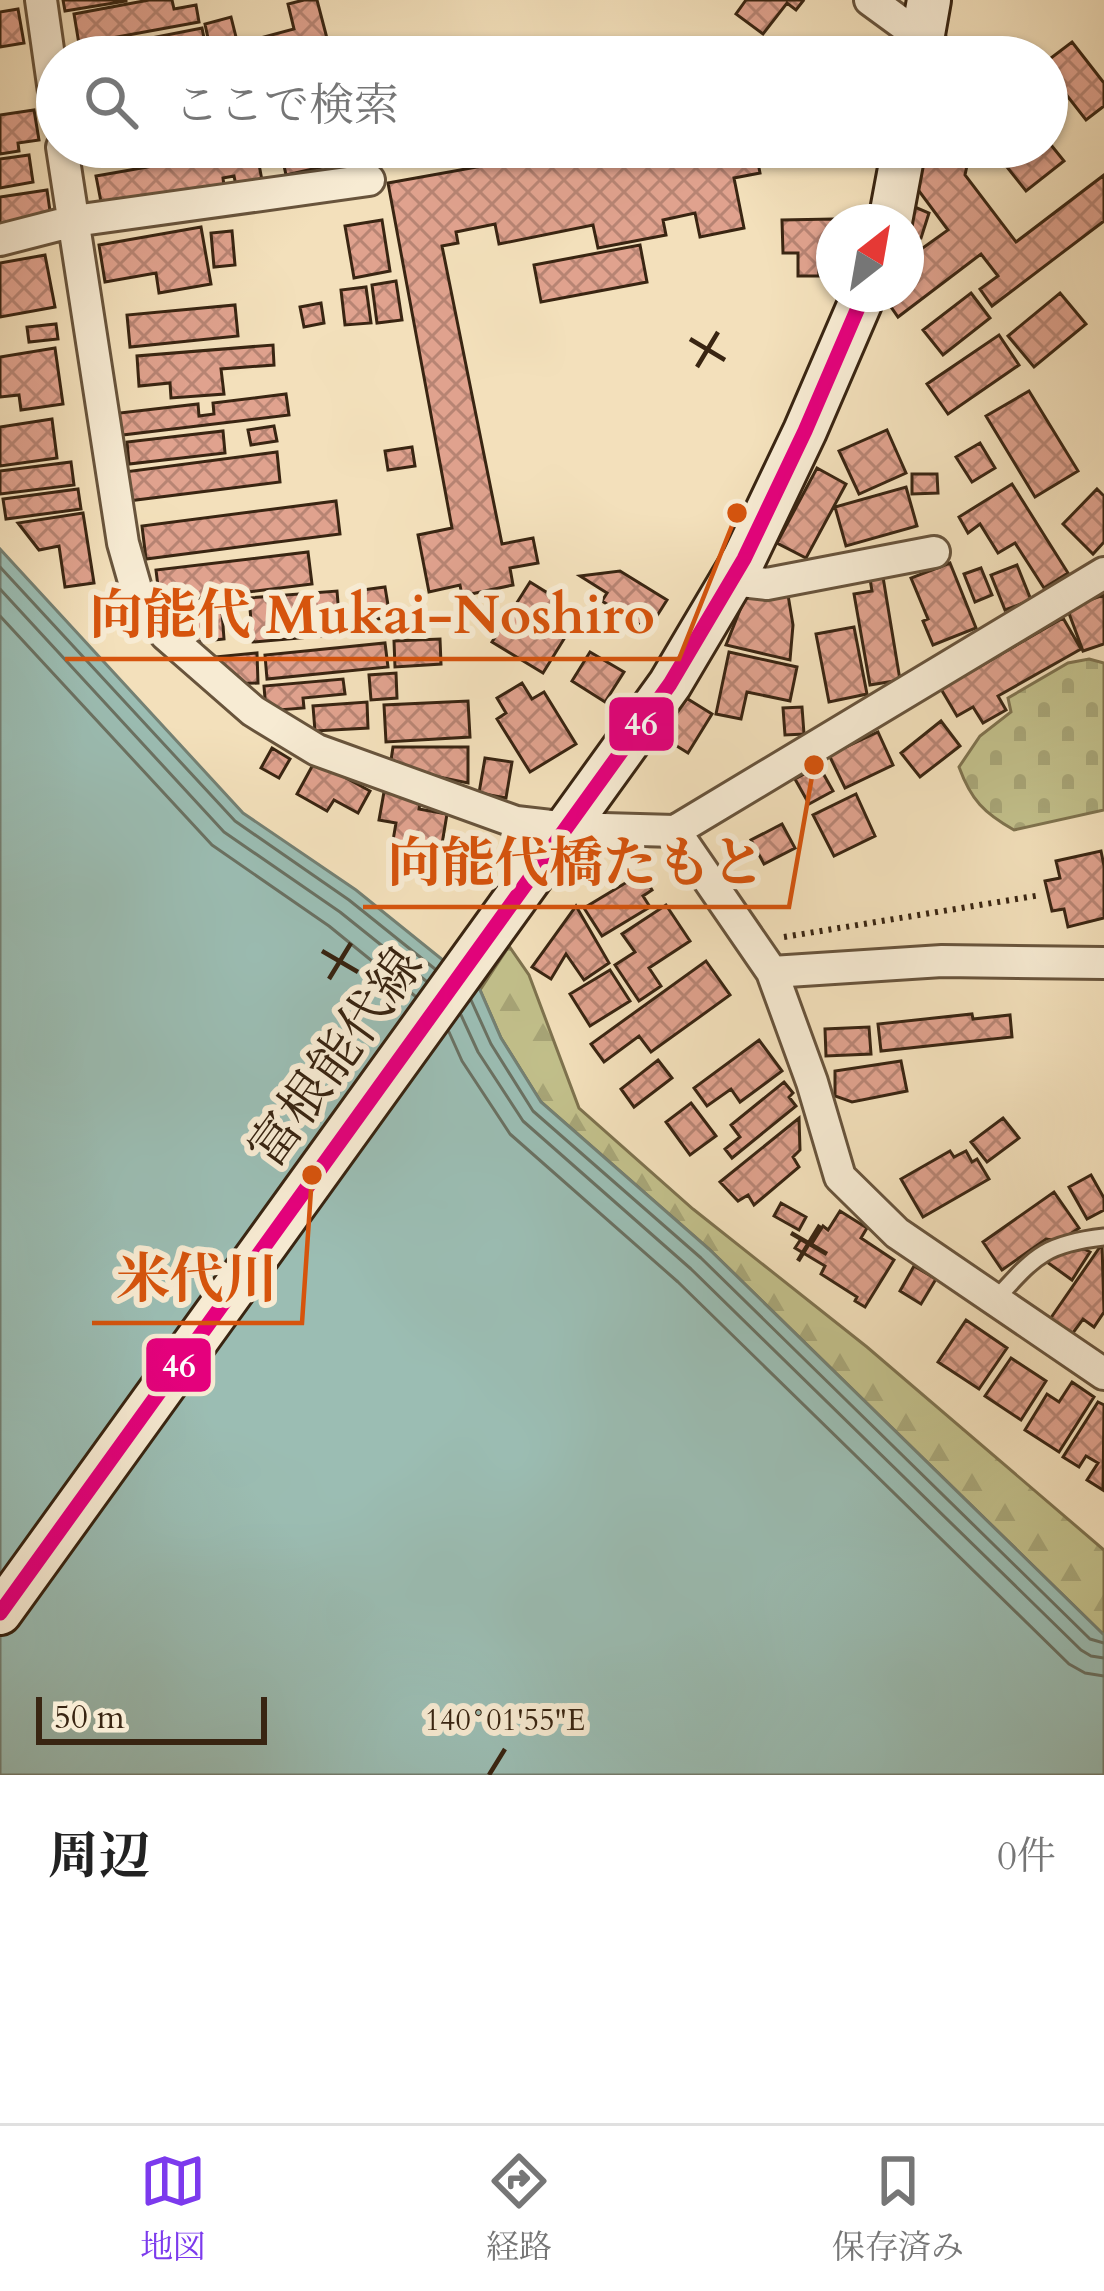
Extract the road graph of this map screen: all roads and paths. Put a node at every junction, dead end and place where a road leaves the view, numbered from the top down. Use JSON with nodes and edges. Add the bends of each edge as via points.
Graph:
{"nodes":[{"id":1,"x":41,"y":0,"type":"edge"},
{"id":2,"x":870,"y":0,"type":"edge"},
{"id":3,"x":923,"y":32,"type":"edge"},
{"id":4,"x":46,"y":36,"type":"edge"},
{"id":5,"x":65,"y":168,"type":"edge"},
{"id":6,"x":900,"y":168,"type":"edge"},
{"id":7,"x":369,"y":180,"type":"dead end"},
{"id":8,"x":893,"y":204,"type":"edge"},
{"id":9,"x":74,"y":221,"type":"junction"},
{"id":10,"x":0,"y":240,"type":"edge"},
{"id":11,"x":856,"y":312,"type":"edge"},
{"id":12,"x":934,"y":552,"type":"dead end"},
{"id":13,"x":1104,"y":572,"type":"edge"},
{"id":14,"x":732,"y":580,"type":"junction"},
{"id":15,"x":568,"y":827,"type":"junction"},
{"id":16,"x":675,"y":831,"type":"junction"},
{"id":17,"x":1041,"y":896,"type":"dead end"},
{"id":18,"x":753,"y":943,"type":"junction"},
{"id":19,"x":1104,"y":963,"type":"edge"},
{"id":20,"x":772,"y":972,"type":"junction"},
{"id":21,"x":1104,"y":1237,"type":"edge"},
{"id":22,"x":994,"y":1300,"type":"junction"},
{"id":23,"x":1104,"y":1374,"type":"edge"},
{"id":24,"x":0,"y":1613,"type":"edge"}],
"edges":[{"from":1,"to":4,"type":"street"},
{"from":2,"to":3,"type":"street"},
{"from":5,"to":9,"type":"street"},
{"from":6,"to":8,"type":"main road"},
{"from":7,"to":9,"type":"street"},
{"from":9,"to":10,"type":"street"},
{"from":9,"to":15,"type":"street","via":[[123,543],[137,592],[166,635],[253,711],[317,750],[516,822]]},
{"from":11,"to":14,"type":"main road","name":"富根能代線"},
{"from":12,"to":14,"type":"street","via":[[767,584]]},
{"from":13,"to":16,"type":"street"},
{"from":14,"to":15,"type":"main road","name":"富根能代線"},
{"from":15,"to":16,"type":"street"},
{"from":15,"to":24,"type":"main road","name":"富根能代線"},
{"from":16,"to":18,"type":"street"},
{"from":17,"to":18,"type":"path"},
{"from":18,"to":20,"type":"street"},
{"from":19,"to":20,"type":"street","via":[[942,961]]},
{"from":20,"to":22,"type":"street","via":[[840,1177],[898,1233]]},
{"from":21,"to":22,"type":"lane","via":[[1038,1254]]},
{"from":22,"to":23,"type":"street"}]}
